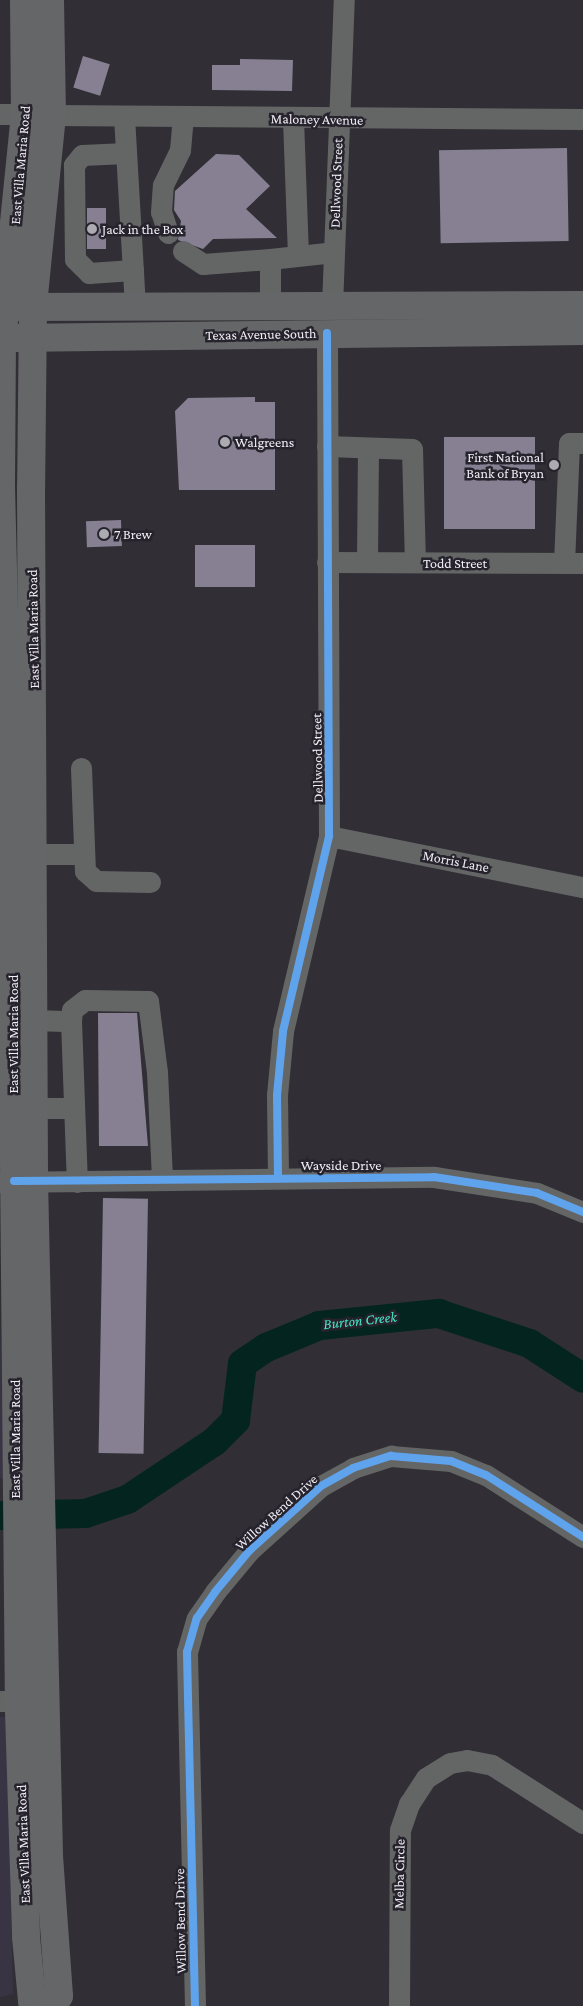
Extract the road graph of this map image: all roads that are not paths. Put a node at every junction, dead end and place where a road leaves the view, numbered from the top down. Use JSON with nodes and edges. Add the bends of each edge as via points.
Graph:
{"nodes":[{"id":1,"x":24,"y":0,"type":"edge"},
{"id":2,"x":50,"y":0,"type":"edge"},
{"id":3,"x":344,"y":0,"type":"edge"},
{"id":4,"x":26,"y":114,"type":"edge"},
{"id":5,"x":124,"y":116,"type":"junction"},
{"id":6,"x":183,"y":117,"type":"junction"},
{"id":7,"x":293,"y":119,"type":"junction"},
{"id":8,"x":583,"y":119,"type":"edge"},
{"id":9,"x":338,"y":120,"type":"junction"},
{"id":10,"x":126,"y":153,"type":"junction"},
{"id":11,"x":168,"y":233,"type":"dead end"},
{"id":12,"x":183,"y":251,"type":"dead end"},
{"id":13,"x":334,"y":252,"type":"junction"},
{"id":14,"x":298,"y":255,"type":"junction"},
{"id":15,"x":270,"y":259,"type":"junction"},
{"id":16,"x":133,"y":270,"type":"junction"},
{"id":17,"x":583,"y":304,"type":"edge"},
{"id":18,"x":135,"y":305,"type":"junction"},
{"id":19,"x":332,"y":306,"type":"junction"},
{"id":20,"x":2,"y":307,"type":"edge"},
{"id":21,"x":33,"y":307,"type":"junction"},
{"id":22,"x":270,"y":307,"type":"junction"},
{"id":23,"x":583,"y":331,"type":"edge"},
{"id":24,"x":327,"y":333,"type":"junction"},
{"id":25,"x":32,"y":338,"type":"junction"},
{"id":26,"x":1,"y":339,"type":"edge"},
{"id":27,"x":583,"y":443,"type":"edge"},
{"id":28,"x":327,"y":446,"type":"junction"},
{"id":29,"x":368,"y":448,"type":"junction"},
{"id":30,"x":327,"y":562,"type":"junction"},
{"id":31,"x":368,"y":562,"type":"junction"},
{"id":32,"x":415,"y":562,"type":"junction"},
{"id":33,"x":574,"y":563,"type":"edge"},
{"id":34,"x":2,"y":631,"type":"edge"},
{"id":35,"x":81,"y":768,"type":"dead end"},
{"id":36,"x":329,"y":836,"type":"junction"},
{"id":37,"x":35,"y":854,"type":"junction"},
{"id":38,"x":82,"y":854,"type":"junction"},
{"id":39,"x":150,"y":882,"type":"dead end"},
{"id":40,"x":583,"y":886,"type":"edge"},
{"id":41,"x":6,"y":962,"type":"edge"},
{"id":42,"x":34,"y":1020,"type":"junction"},
{"id":43,"x":71,"y":1021,"type":"junction"},
{"id":44,"x":34,"y":1108,"type":"junction"},
{"id":45,"x":74,"y":1108,"type":"junction"},
{"id":46,"x":278,"y":1177,"type":"junction"},
{"id":47,"x":162,"y":1180,"type":"junction"},
{"id":48,"x":16,"y":1181,"type":"edge"},
{"id":49,"x":77,"y":1182,"type":"junction"},
{"id":50,"x":583,"y":1212,"type":"edge"},
{"id":51,"x":7,"y":1375,"type":"edge"},
{"id":52,"x":8,"y":1456,"type":"edge"},
{"id":53,"x":583,"y":1537,"type":"edge"},
{"id":54,"x":29,"y":1546,"type":"junction"},
{"id":55,"x":9,"y":1701,"type":"edge"},
{"id":56,"x":583,"y":1823,"type":"edge"},
{"id":57,"x":38,"y":2006,"type":"edge"},
{"id":58,"x":52,"y":2006,"type":"edge"},
{"id":59,"x":195,"y":2006,"type":"edge"},
{"id":60,"x":400,"y":2006,"type":"edge"}],
"edges":[{"from":1,"to":4,"type":"main road","name":"East Villa Maria Road"},
{"from":2,"to":4,"type":"main road","name":"East Villa Maria Road"},
{"from":3,"to":9,"type":"street","name":"Dellwood Street"},
{"from":4,"to":5,"type":"street","name":"Maloney Avenue"},
{"from":4,"to":20,"type":"main road","name":"East Villa Maria Road"},
{"from":4,"to":21,"type":"main road","name":"East Villa Maria Road"},
{"from":5,"to":6,"type":"street","name":"Maloney Avenue"},
{"from":5,"to":10,"type":"street"},
{"from":6,"to":7,"type":"street","name":"Maloney Avenue"},
{"from":6,"to":11,"type":"street","via":[[180,150],[163,185],[161,212]]},
{"from":7,"to":9,"type":"street","name":"Maloney Avenue"},
{"from":7,"to":14,"type":"street"},
{"from":8,"to":9,"type":"street","name":"Maloney Avenue"},
{"from":9,"to":13,"type":"street","name":"Dellwood Street"},
{"from":10,"to":16,"type":"street"},
{"from":10,"to":16,"type":"street","via":[[82,155],[74,165],[75,260],[89,272]]},
{"from":12,"to":15,"type":"street","via":[[203,264]]},
{"from":13,"to":14,"type":"street"},
{"from":13,"to":19,"type":"street","name":"Dellwood Street"},
{"from":14,"to":15,"type":"street"},
{"from":15,"to":22,"type":"street"},
{"from":16,"to":18,"type":"street"},
{"from":17,"to":19,"type":"main road","name":"Texas Avenue South"},
{"from":18,"to":21,"type":"main road","name":"Texas Avenue South"},
{"from":18,"to":22,"type":"main road","name":"Texas Avenue South"},
{"from":19,"to":22,"type":"main road","name":"Texas Avenue South"},
{"from":20,"to":21,"type":"main road","name":"Texas Avenue South"},
{"from":20,"to":26,"type":"main road","name":"East Villa Maria Road"},
{"from":21,"to":25,"type":"main road","name":"East Villa Maria Road"},
{"from":23,"to":24,"type":"main road","name":"Texas Avenue South"},
{"from":24,"to":25,"type":"main road","name":"Texas Avenue South"},
{"from":24,"to":28,"type":"street","name":"Dellwood Street"},
{"from":25,"to":26,"type":"main road","name":"Texas Avenue South"},
{"from":25,"to":37,"type":"main road","name":"East Villa Maria Road"},
{"from":26,"to":34,"type":"main road","name":"East Villa Maria Road"},
{"from":27,"to":33,"type":"street","via":[[569,443]]},
{"from":28,"to":29,"type":"street"},
{"from":28,"to":30,"type":"street","name":"Dellwood Street"},
{"from":29,"to":31,"type":"street"},
{"from":29,"to":32,"type":"street","via":[[412,449]]},
{"from":30,"to":31,"type":"street","name":"Todd Street"},
{"from":30,"to":36,"type":"street","name":"Dellwood Street"},
{"from":31,"to":32,"type":"street","name":"Todd Street"},
{"from":32,"to":33,"type":"street","name":"Todd Street"},
{"from":34,"to":41,"type":"main road","name":"East Villa Maria Road"},
{"from":35,"to":38,"type":"street"},
{"from":36,"to":40,"type":"street","name":"Morris Lane"},
{"from":36,"to":46,"type":"street","name":"Dellwood Street","via":[[283,1031],[277,1095]]},
{"from":37,"to":38,"type":"street"},
{"from":37,"to":42,"type":"main road","name":"East Villa Maria Road"},
{"from":38,"to":39,"type":"street","via":[[85,870],[96,881]]},
{"from":41,"to":48,"type":"main road","name":"East Villa Maria Road"},
{"from":42,"to":43,"type":"street"},
{"from":42,"to":44,"type":"main road","name":"East Villa Maria Road"},
{"from":43,"to":45,"type":"street"},
{"from":43,"to":47,"type":"street","via":[[72,1010],[85,1000],[148,1001],[157,1072]]},
{"from":44,"to":45,"type":"street"},
{"from":44,"to":48,"type":"main road","name":"East Villa Maria Road"},
{"from":45,"to":49,"type":"street"},
{"from":46,"to":47,"type":"street","name":"Wayside Drive"},
{"from":46,"to":50,"type":"street","name":"Wayside Drive","via":[[469,1179],[537,1193]]},
{"from":47,"to":49,"type":"street","name":"Wayside Drive"},
{"from":48,"to":49,"type":"street","name":"Wayside Drive"},
{"from":48,"to":51,"type":"main road","name":"East Villa Maria Road"},
{"from":48,"to":54,"type":"main road","name":"East Villa Maria Road","via":[[42,1494]]},
{"from":51,"to":52,"type":"main road","name":"East Villa Maria Road"},
{"from":52,"to":54,"type":"main road","name":"East Villa Maria Road"},
{"from":53,"to":59,"type":"street","name":"Willow Bend Drive","via":[[486,1475],[451,1461],[391,1456],[353,1468],[321,1486],[249,1551],[215,1592],[197,1618],[187,1652]]},
{"from":54,"to":55,"type":"main road","name":"East Villa Maria Road"},
{"from":54,"to":58,"type":"main road","name":"East Villa Maria Road","via":[[59,1996]]},
{"from":55,"to":57,"type":"main road","name":"East Villa Maria Road","via":[[32,2001]]},
{"from":56,"to":60,"type":"street","name":"Melba Circle","via":[[492,1765],[467,1760],[450,1763],[426,1778],[409,1804],[400,1830]]}]}
